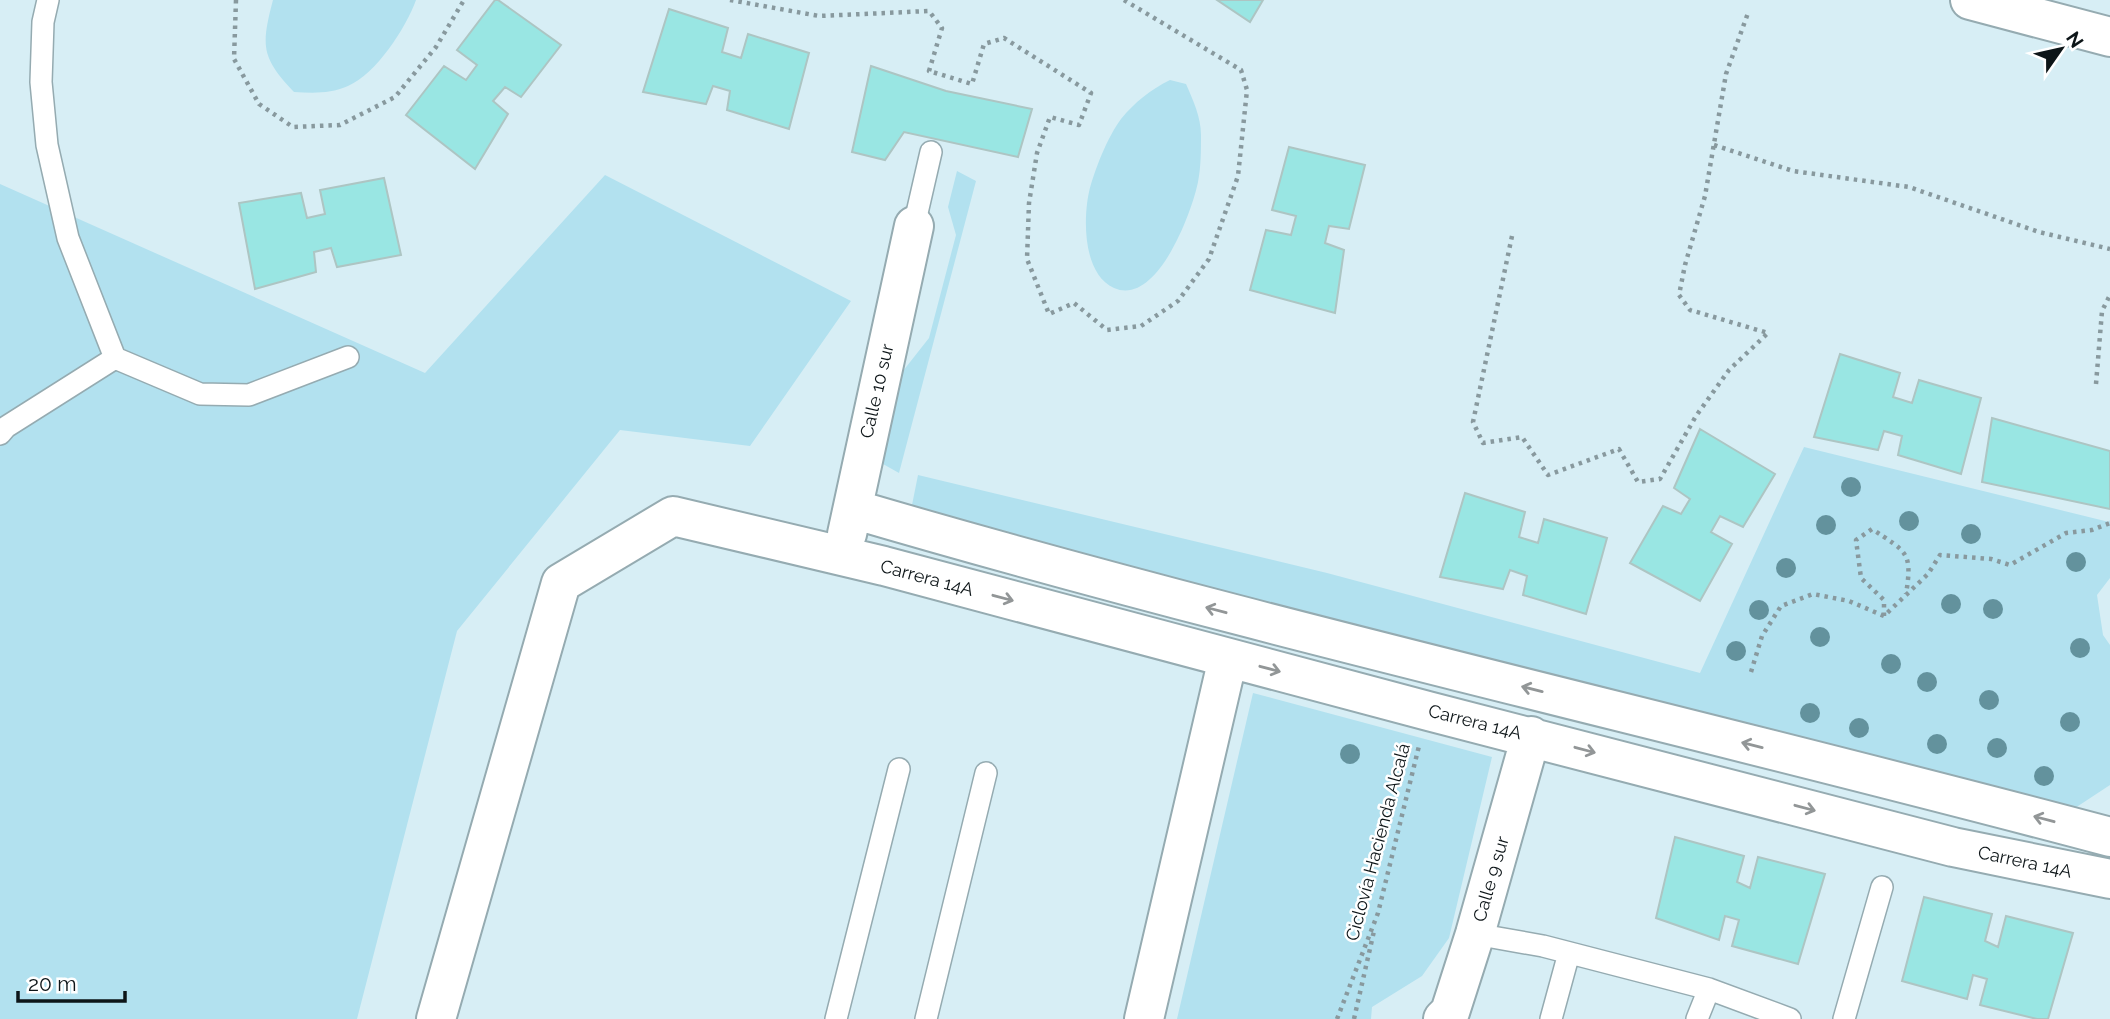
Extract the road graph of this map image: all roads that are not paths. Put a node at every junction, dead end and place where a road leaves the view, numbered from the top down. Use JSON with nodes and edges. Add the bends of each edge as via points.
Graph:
{"nodes":[{"id":1,"x":48,"y":0,"type":"edge"},
{"id":2,"x":1970,"y":0,"type":"edge"},
{"id":3,"x":2110,"y":37,"type":"edge"},
{"id":4,"x":931,"y":152,"type":"dead end"},
{"id":5,"x":914,"y":226,"type":"joint"},
{"id":6,"x":348,"y":357,"type":"dead end"},
{"id":7,"x":115,"y":358,"type":"junction"},
{"id":8,"x":0,"y":434,"type":"edge"},
{"id":9,"x":853,"y":509,"type":"junction"},
{"id":10,"x":842,"y":557,"type":"junction"},
{"id":11,"x":1228,"y":658,"type":"junction"},
{"id":12,"x":1531,"y":736,"type":"junction"},
{"id":13,"x":899,"y":769,"type":"dead end"},
{"id":14,"x":986,"y":773,"type":"dead end"},
{"id":15,"x":2110,"y":837,"type":"edge"},
{"id":16,"x":2110,"y":880,"type":"edge"},
{"id":17,"x":1882,"y":887,"type":"dead end"},
{"id":18,"x":1475,"y":934,"type":"junction"},
{"id":19,"x":1569,"y":953,"type":"junction"},
{"id":20,"x":1709,"y":989,"type":"junction"},
{"id":21,"x":436,"y":1019,"type":"edge"},
{"id":22,"x":836,"y":1019,"type":"edge"},
{"id":23,"x":926,"y":1019,"type":"edge"},
{"id":24,"x":1144,"y":1019,"type":"edge"},
{"id":25,"x":1443,"y":1019,"type":"edge"},
{"id":26,"x":1551,"y":1019,"type":"edge"},
{"id":27,"x":1697,"y":1019,"type":"edge"},
{"id":28,"x":1790,"y":1019,"type":"edge"},
{"id":29,"x":1844,"y":1019,"type":"edge"}],
"edges":[{"from":1,"to":7,"type":"lane","via":[[41,82],[47,145],[68,238]]},
{"from":2,"to":3,"type":"street"},
{"from":4,"to":5,"type":"lane"},
{"from":5,"to":9,"type":"street","name":"Calle 10 sur"},
{"from":6,"to":7,"type":"lane","via":[[249,395],[200,394]]},
{"from":7,"to":8,"type":"lane"},
{"from":9,"to":10,"type":"street","name":"Calle 10 sur"},
{"from":15,"to":9,"type":"street","one_way":true,"via":[[1246,618]]},
{"from":10,"to":11,"type":"street","name":"Carrera 14A","one_way":true},
{"from":10,"to":21,"type":"street","name":"Carrera 14A","via":[[673,516],[561,583]]},
{"from":11,"to":12,"type":"street","name":"Carrera 14A","one_way":true},
{"from":11,"to":24,"type":"street"},
{"from":12,"to":16,"type":"street","name":"Carrera 14A","one_way":true,"via":[[1953,847]]},
{"from":12,"to":18,"type":"street","name":"Calle 9 sur"},
{"from":13,"to":22,"type":"lane"},
{"from":14,"to":23,"type":"lane"},
{"from":17,"to":29,"type":"lane"},
{"from":18,"to":19,"type":"lane"},
{"from":18,"to":25,"type":"street","name":"Calle 9 sur","via":[[1450,1012]]},
{"from":19,"to":20,"type":"lane"},
{"from":19,"to":26,"type":"lane"},
{"from":20,"to":27,"type":"lane"},
{"from":20,"to":28,"type":"lane"}]}
